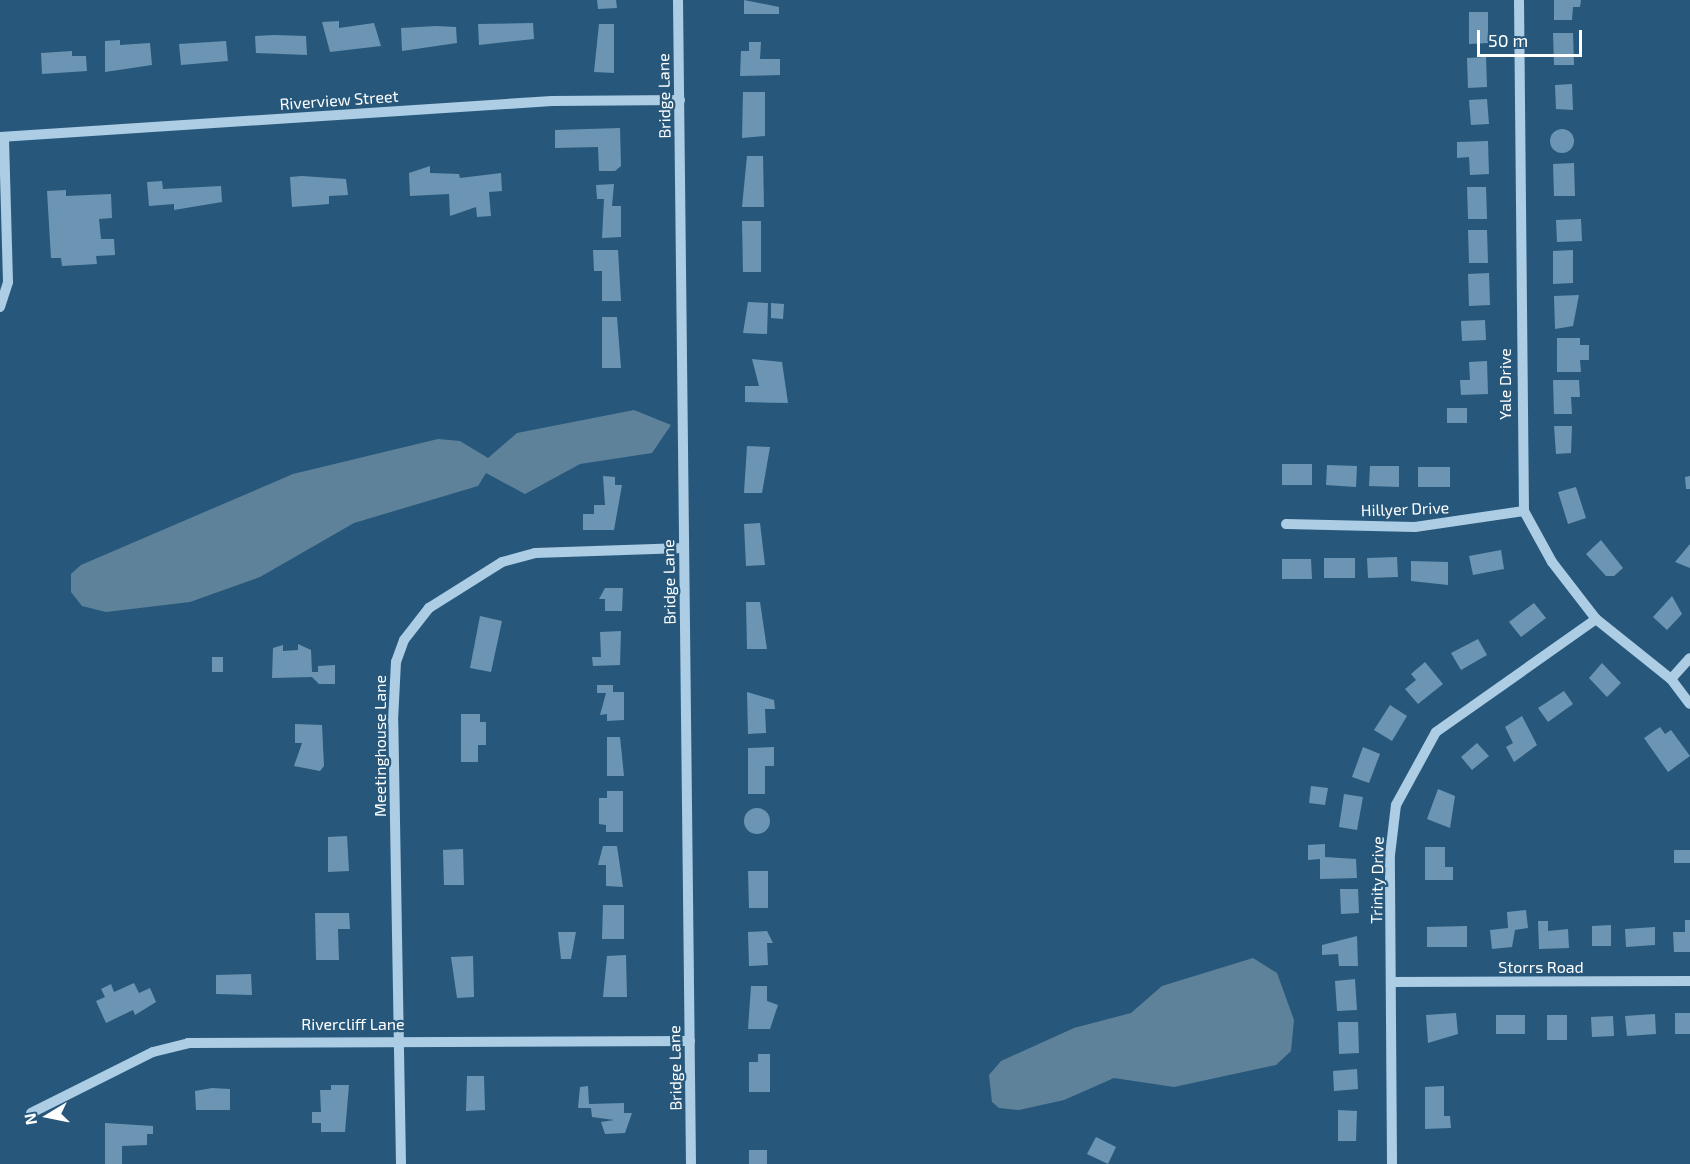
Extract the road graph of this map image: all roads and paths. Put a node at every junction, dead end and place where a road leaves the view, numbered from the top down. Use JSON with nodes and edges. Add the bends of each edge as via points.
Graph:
{"nodes":[{"id":1,"x":678,"y":0,"type":"edge"},
{"id":2,"x":1520,"y":0,"type":"edge"},
{"id":3,"x":680,"y":100,"type":"junction"},
{"id":4,"x":2,"y":137,"type":"edge"},
{"id":5,"x":0,"y":307,"type":"edge"},
{"id":6,"x":1524,"y":511,"type":"junction"},
{"id":7,"x":1286,"y":524,"type":"dead end"},
{"id":8,"x":684,"y":548,"type":"junction"},
{"id":9,"x":1596,"y":618,"type":"junction"},
{"id":10,"x":1690,"y":658,"type":"edge"},
{"id":11,"x":1671,"y":679,"type":"junction"},
{"id":12,"x":1690,"y":704,"type":"edge"},
{"id":13,"x":1690,"y":981,"type":"edge"},
{"id":14,"x":1391,"y":982,"type":"junction"},
{"id":15,"x":399,"y":1038,"type":"junction"},
{"id":16,"x":690,"y":1041,"type":"junction"},
{"id":17,"x":32,"y":1113,"type":"dead end"},
{"id":18,"x":401,"y":1164,"type":"edge"},
{"id":19,"x":691,"y":1164,"type":"edge"},
{"id":20,"x":1392,"y":1164,"type":"edge"}],
"edges":[{"from":1,"to":3,"type":"street","name":"Bridge Lane"},
{"from":2,"to":6,"type":"street","name":"Yale Drive"},
{"from":3,"to":4,"type":"street","name":"Riverview Street","via":[[552,101]]},
{"from":3,"to":8,"type":"street","name":"Bridge Lane"},
{"from":4,"to":5,"type":"street","via":[[8,282]]},
{"from":6,"to":7,"type":"street","name":"Hillyer Drive","via":[[1415,527]]},
{"from":6,"to":9,"type":"street","name":"Yale Drive","via":[[1552,562]]},
{"from":8,"to":15,"type":"street","name":"Meetinghouse Lane","via":[[535,553],[502,562],[429,608],[408,633],[396,662],[393,721]]},
{"from":8,"to":16,"type":"street","name":"Bridge Lane"},
{"from":9,"to":11,"type":"street","name":"Yale Drive"},
{"from":9,"to":14,"type":"street","name":"Trinity Drive","via":[[1436,732],[1411,770],[1396,805],[1390,855]]},
{"from":10,"to":11,"type":"street"},
{"from":11,"to":12,"type":"street","name":"Yale Drive"},
{"from":13,"to":14,"type":"street","name":"Storrs Road"},
{"from":14,"to":20,"type":"street","name":"Trinity Drive"},
{"from":15,"to":16,"type":"street","name":"Rivercliff Lane"},
{"from":15,"to":17,"type":"street","name":"Rivercliff Lane","via":[[188,1043],[153,1052]]},
{"from":15,"to":18,"type":"street","name":"Meetinghouse Lane"},
{"from":16,"to":19,"type":"street","name":"Bridge Lane"}]}
